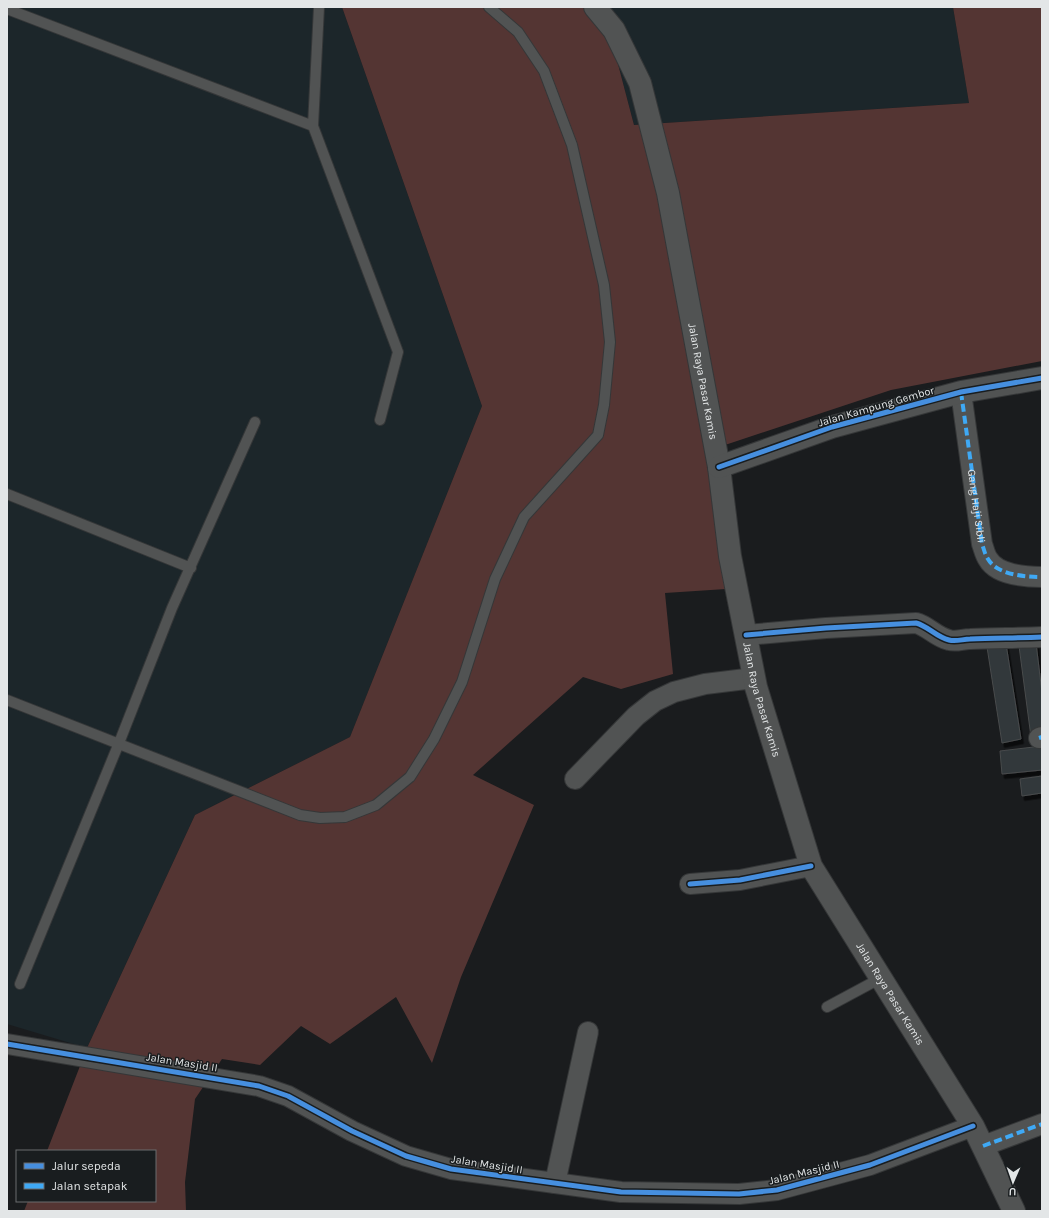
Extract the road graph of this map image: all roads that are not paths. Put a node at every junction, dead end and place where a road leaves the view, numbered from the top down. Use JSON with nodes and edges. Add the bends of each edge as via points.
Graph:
{"nodes":[{"id":1,"x":319,"y":7,"type":"edge"},
{"id":2,"x":489,"y":7,"type":"edge"},
{"id":3,"x":595,"y":7,"type":"edge"},
{"id":4,"x":7,"y":10,"type":"edge"},
{"id":5,"x":313,"y":126,"type":"junction"},
{"id":6,"x":1042,"y":378,"type":"edge"},
{"id":7,"x":961,"y":392,"type":"junction"},
{"id":8,"x":380,"y":420,"type":"dead end"},
{"id":9,"x":255,"y":422,"type":"dead end"},
{"id":10,"x":719,"y":467,"type":"junction"},
{"id":11,"x":7,"y":494,"type":"edge"},
{"id":12,"x":191,"y":568,"type":"junction"},
{"id":13,"x":1042,"y":577,"type":"edge"},
{"id":14,"x":746,"y":635,"type":"junction"},
{"id":15,"x":1042,"y":637,"type":"edge"},
{"id":16,"x":754,"y":678,"type":"junction"},
{"id":17,"x":7,"y":700,"type":"edge"},
{"id":18,"x":119,"y":743,"type":"junction"},
{"id":19,"x":575,"y":780,"type":"dead end"},
{"id":20,"x":812,"y":866,"type":"junction"},
{"id":21,"x":690,"y":884,"type":"dead end"},
{"id":22,"x":881,"y":978,"type":"junction"},
{"id":23,"x":20,"y":984,"type":"dead end"},
{"id":24,"x":827,"y":1007,"type":"dead end"},
{"id":25,"x":588,"y":1032,"type":"dead end"},
{"id":26,"x":7,"y":1044,"type":"edge"},
{"id":27,"x":1042,"y":1124,"type":"edge"},
{"id":28,"x":973,"y":1126,"type":"junction"},
{"id":29,"x":983,"y":1146,"type":"junction"},
{"id":30,"x":555,"y":1184,"type":"junction"},
{"id":31,"x":1014,"y":1211,"type":"edge"}],
"edges":[{"from":1,"to":5,"type":"lane"},
{"from":2,"to":18,"type":"lane","via":[[518,32],[544,71],[572,146],[604,285],[610,342],[604,405],[598,435],[524,517],[495,579],[462,682],[434,738],[410,777],[376,806],[345,817],[300,816]]},
{"from":3,"to":10,"type":"main road","name":"Jalan Raya Pasar Kamis","via":[[614,30],[640,83],[668,193]]},
{"from":4,"to":5,"type":"lane"},
{"from":5,"to":8,"type":"lane","via":[[398,352]]},
{"from":6,"to":7,"type":"main road","name":"Jalan Kampung Gembor"},
{"from":7,"to":10,"type":"main road","name":"Jalan Kampung Gembor","via":[[832,427]]},
{"from":7,"to":13,"type":"street","name":"Gang Haji Sibli","via":[[982,544],[988,560],[999,569],[1023,577]]},
{"from":9,"to":12,"type":"lane"},
{"from":10,"to":14,"type":"main road","name":"Jalan Raya Pasar Kamis","via":[[730,556]]},
{"from":11,"to":12,"type":"lane"},
{"from":12,"to":18,"type":"lane","via":[[172,608]]},
{"from":14,"to":15,"type":"street","via":[[916,623],[922,624],[934,634],[953,641]]},
{"from":14,"to":16,"type":"main road","name":"Jalan Raya Pasar Kamis"},
{"from":16,"to":19,"type":"street","via":[[699,685],[655,701],[636,716]]},
{"from":16,"to":20,"type":"main road","name":"Jalan Raya Pasar Kamis"},
{"from":17,"to":18,"type":"lane"},
{"from":18,"to":23,"type":"lane"},
{"from":20,"to":21,"type":"street","via":[[740,880]]},
{"from":20,"to":22,"type":"main road","name":"Jalan Raya Pasar Kamis"},
{"from":22,"to":24,"type":"lane"},
{"from":22,"to":28,"type":"main road","name":"Jalan Raya Pasar Kamis"},
{"from":25,"to":30,"type":"street"},
{"from":26,"to":30,"type":"street","name":"Jalan Masjid II","via":[[259,1086],[288,1096],[352,1131],[406,1156],[451,1170]]},
{"from":27,"to":29,"type":"street"},
{"from":28,"to":29,"type":"main road","name":"Jalan Raya Pasar Kamis"},
{"from":28,"to":30,"type":"street","name":"Jalan Masjid II","via":[[870,1165],[777,1190],[739,1194],[621,1192]]},
{"from":29,"to":31,"type":"main road","name":"Jalan Raya Pasar Kamis"}]}
